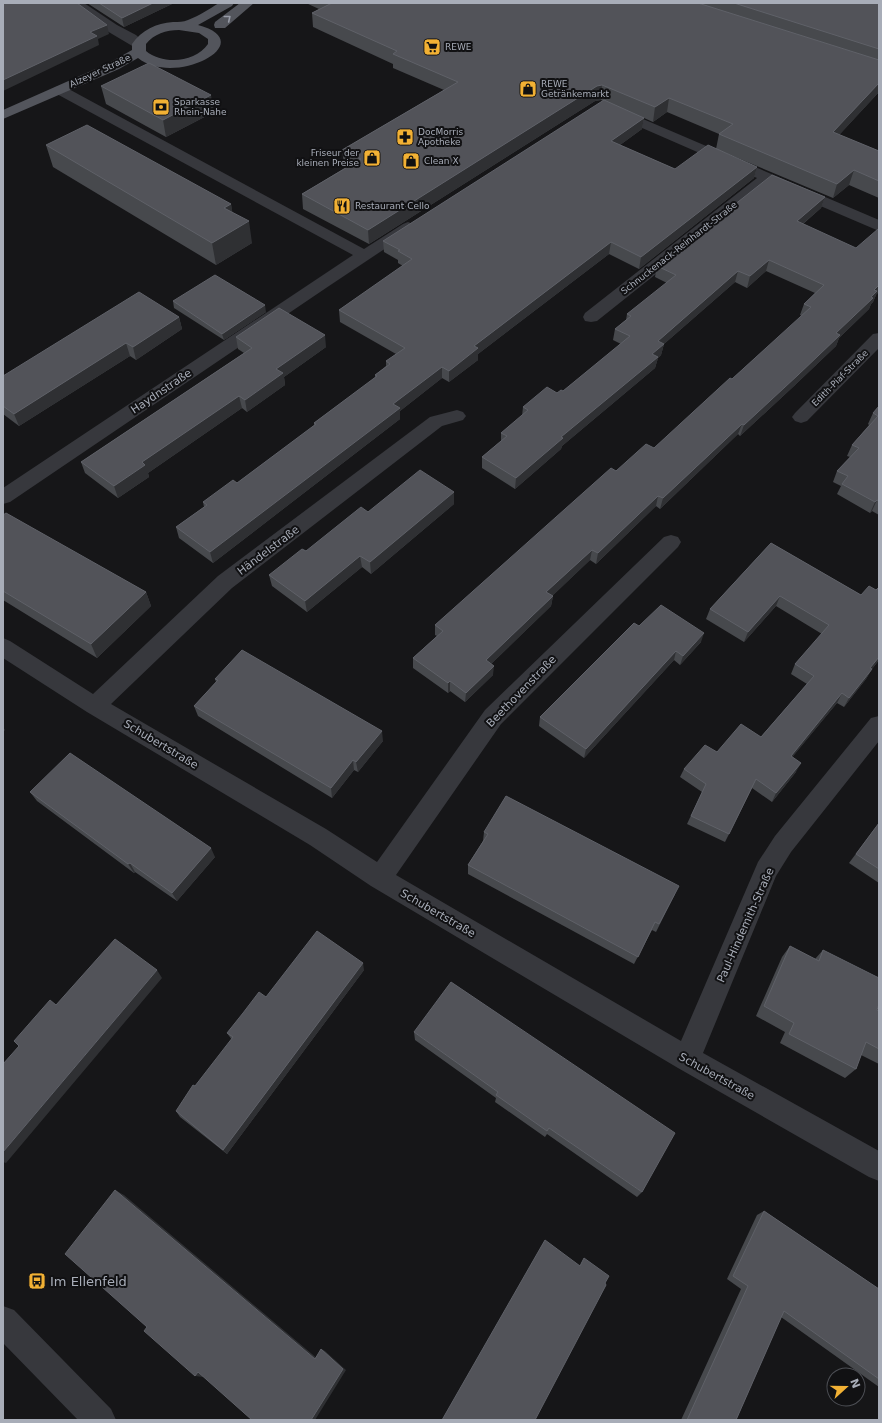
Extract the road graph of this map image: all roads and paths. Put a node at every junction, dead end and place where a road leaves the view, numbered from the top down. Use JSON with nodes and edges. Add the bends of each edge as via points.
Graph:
{"nodes":[{"id":1,"x":76,"y":3,"type":"edge"},
{"id":2,"x":228,"y":3,"type":"edge"},
{"id":3,"x":248,"y":3,"type":"edge"},
{"id":4,"x":91,"y":12,"type":"junction"},
{"id":5,"x":182,"y":26,"type":"junction"},
{"id":6,"x":156,"y":30,"type":"junction"},
{"id":7,"x":213,"y":36,"type":"junction"},
{"id":8,"x":139,"y":48,"type":"junction"},
{"id":9,"x":161,"y":63,"type":"junction"},
{"id":10,"x":60,"y":90,"type":"junction"},
{"id":11,"x":601,"y":104,"type":"edge"},
{"id":12,"x":3,"y":115,"type":"edge"},
{"id":13,"x":767,"y":178,"type":"junction"},
{"id":14,"x":421,"y":220,"type":"edge"},
{"id":15,"x":879,"y":226,"type":"edge"},
{"id":16,"x":364,"y":255,"type":"junction"},
{"id":17,"x":591,"y":317,"type":"dead end"},
{"id":18,"x":879,"y":338,"type":"edge"},
{"id":19,"x":457,"y":416,"type":"dead end"},
{"id":20,"x":801,"y":417,"type":"dead end"},
{"id":21,"x":3,"y":497,"type":"edge"},
{"id":22,"x":671,"y":542,"type":"dead end"},
{"id":23,"x":3,"y":648,"type":"edge"},
{"id":24,"x":95,"y":706,"type":"junction"},
{"id":25,"x":879,"y":725,"type":"edge"},
{"id":26,"x":380,"y":878,"type":"junction"},
{"id":27,"x":687,"y":1059,"type":"junction"},
{"id":28,"x":879,"y":1167,"type":"edge"},
{"id":29,"x":3,"y":1321,"type":"edge"},
{"id":30,"x":100,"y":1420,"type":"edge"}],
"edges":[{"from":1,"to":4,"type":"street"},
{"from":2,"to":5,"type":"main road"},
{"from":7,"to":3,"type":"main road","one_way":true,"via":[[222,23]]},
{"from":4,"to":6,"type":"street","via":[[141,28]]},
{"from":4,"to":8,"type":"street","via":[[131,38]]},
{"from":5,"to":6,"type":"main road"},
{"from":5,"to":7,"type":"main road","via":[[204,30]]},
{"from":6,"to":8,"type":"main road","name":"Alzeyer Straße","via":[[145,36]]},
{"from":7,"to":9,"type":"main road","via":[[214,45],[206,55],[180,63]]},
{"from":8,"to":9,"type":"main road","via":[[147,59]]},
{"from":8,"to":10,"type":"main road","name":"Alzeyer Straße","via":[[120,64]]},
{"from":9,"to":10,"type":"main road","name":"Alzeyer Straße","via":[[92,84]]},
{"from":10,"to":12,"type":"main road","name":"Alzeyer Straße"},
{"from":10,"to":16,"type":"street"},
{"from":11,"to":13,"type":"street"},
{"from":13,"to":15,"type":"street"},
{"from":13,"to":17,"type":"street","name":"Schnuckenack-Reinhardt-Straße"},
{"from":14,"to":16,"type":"street","name":"Haydnstraße"},
{"from":16,"to":21,"type":"street","name":"Haydnstraße"},
{"from":18,"to":20,"type":"street","name":"Edith-Piaf-Straße"},
{"from":19,"to":24,"type":"street","name":"Händelstraße","via":[[436,421],[225,582]]},
{"from":22,"to":26,"type":"street","name":"Beethovenstraße","via":[[493,717]]},
{"from":23,"to":24,"type":"street","name":"Schubertstraße"},
{"from":24,"to":26,"type":"street","name":"Schubertstraße","via":[[318,837]]},
{"from":25,"to":27,"type":"street","name":"Paul-Hindemith-Straße","via":[[784,844],[767,870]]},
{"from":26,"to":27,"type":"street","name":"Schubertstraße"},
{"from":27,"to":28,"type":"street","name":"Schubertstraße"},
{"from":29,"to":30,"type":"street"}]}
